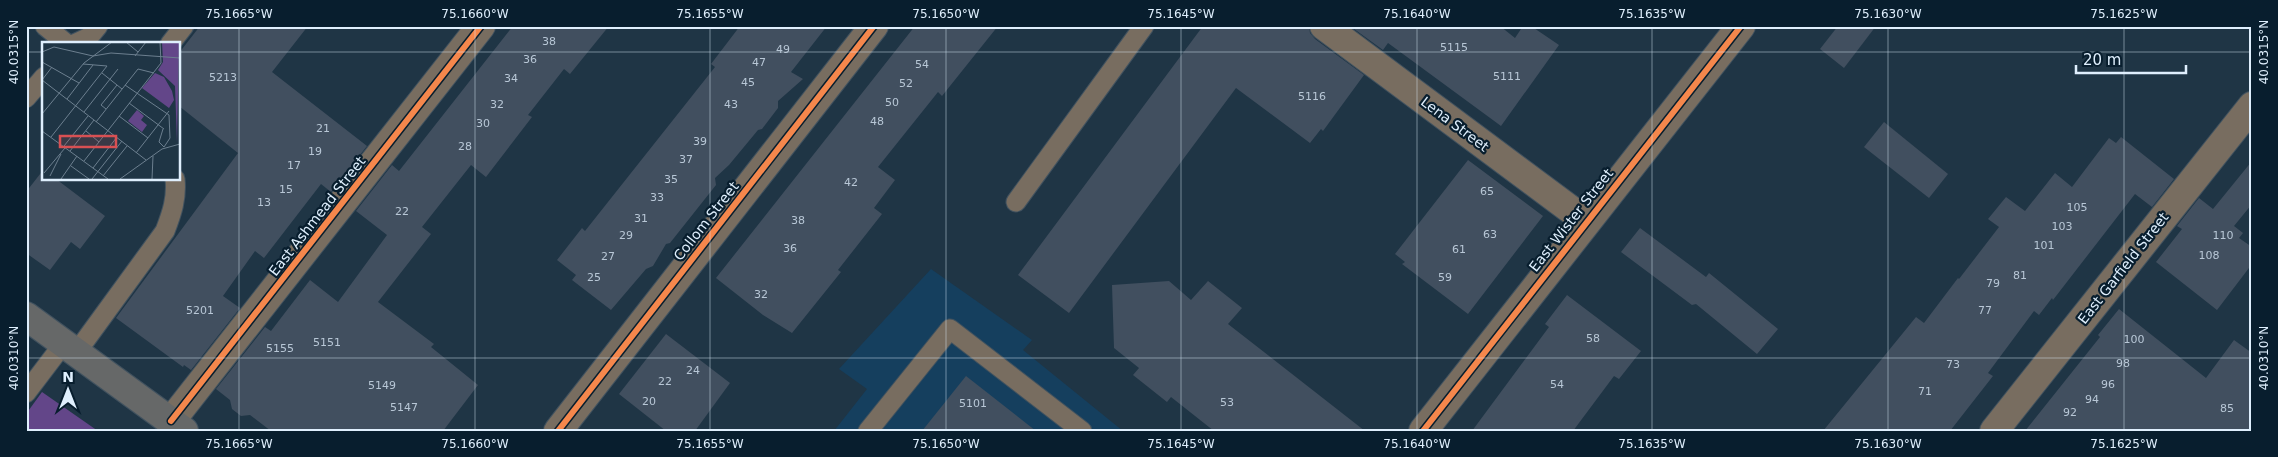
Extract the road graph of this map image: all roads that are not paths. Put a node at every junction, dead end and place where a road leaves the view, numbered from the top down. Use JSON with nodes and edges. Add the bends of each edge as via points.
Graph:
{"nodes":[{"id":1,"x":44,"y":26,"type":"edge"},
{"id":2,"x":98,"y":26,"type":"edge"},
{"id":3,"x":184,"y":26,"type":"edge"},
{"id":4,"x":481,"y":26,"type":"edge"},
{"id":5,"x":874,"y":26,"type":"edge"},
{"id":6,"x":1144,"y":26,"type":"edge"},
{"id":7,"x":1324,"y":26,"type":"edge"},
{"id":8,"x":1741,"y":26,"type":"edge"},
{"id":9,"x":64,"y":42,"type":"edge"},
{"id":10,"x":78,"y":42,"type":"edge"},
{"id":11,"x":172,"y":42,"type":"edge"},
{"id":12,"x":42,"y":79,"type":"edge"},
{"id":13,"x":26,"y":98,"type":"edge"},
{"id":14,"x":2252,"y":106,"type":"edge"},
{"id":15,"x":175,"y":180,"type":"edge"},
{"id":16,"x":1016,"y":202,"type":"dead end"},
{"id":17,"x":1586,"y":221,"type":"junction"},
{"id":18,"x":26,"y":316,"type":"edge"},
{"id":19,"x":70,"y":348,"type":"junction"},
{"id":20,"x":26,"y":394,"type":"edge"},
{"id":21,"x":178,"y":426,"type":"edge"},
{"id":22,"x":558,"y":431,"type":"edge"},
{"id":23,"x":868,"y":431,"type":"edge"},
{"id":24,"x":1082,"y":431,"type":"edge"},
{"id":25,"x":1423,"y":431,"type":"edge"},
{"id":26,"x":1994,"y":431,"type":"edge"}],
"edges":[{"from":1,"to":9,"type":"lane"},
{"from":2,"to":10,"type":"lane","via":[[89,37]]},
{"from":3,"to":11,"type":"lane"},
{"from":4,"to":21,"type":"street","name":"East Ashmead Street"},
{"from":5,"to":22,"type":"street","name":"Collom Street"},
{"from":6,"to":16,"type":"lane"},
{"from":7,"to":17,"type":"street","name":"Lena Street"},
{"from":8,"to":17,"type":"street","name":"East Wister Street"},
{"from":12,"to":13,"type":"lane"},
{"from":14,"to":26,"type":"street","name":"East Garfield Street"},
{"from":15,"to":19,"type":"lane","via":[[172,213],[165,230]]},
{"from":17,"to":25,"type":"street","name":"East Wister Street"},
{"from":18,"to":19,"type":"main road"},
{"from":19,"to":20,"type":"lane"},
{"from":19,"to":21,"type":"main road"},
{"from":23,"to":24,"type":"lane","via":[[950,329]]}]}
